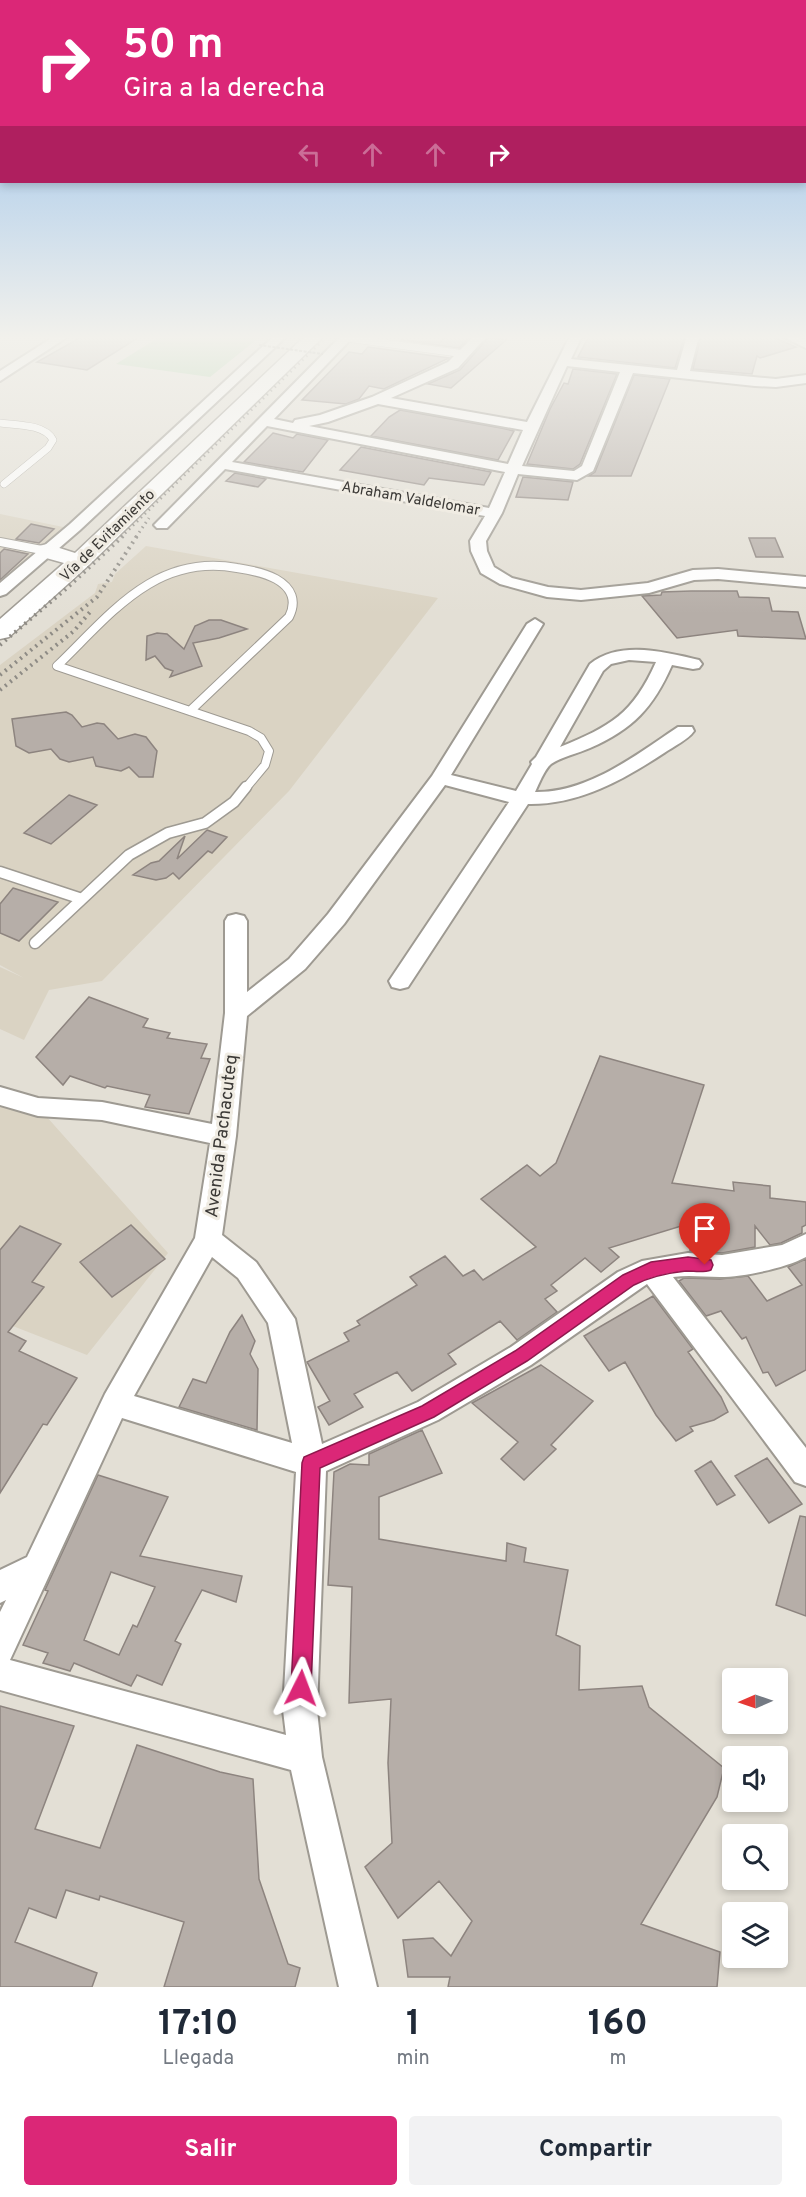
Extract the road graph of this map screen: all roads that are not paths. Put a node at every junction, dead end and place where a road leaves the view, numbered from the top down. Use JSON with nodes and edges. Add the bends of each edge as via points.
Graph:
{"nodes":[{"id":1,"x":39,"y":429,"type":"edge"},
{"id":2,"x":182,"y":429,"type":"edge"},
{"id":3,"x":193,"y":429,"type":"edge"},
{"id":4,"x":215,"y":429,"type":"edge"},
{"id":5,"x":256,"y":429,"type":"edge"},
{"id":6,"x":300,"y":429,"type":"edge"},
{"id":7,"x":530,"y":429,"type":"edge"},
{"id":8,"x":602,"y":429,"type":"edge"},
{"id":9,"x":222,"y":464,"type":"junction"},
{"id":10,"x":513,"y":469,"type":"junction"},
{"id":11,"x":4,"y":484,"type":"dead end"},
{"id":12,"x":494,"y":513,"type":"junction"},
{"id":13,"x":162,"y":525,"type":"dead end"},
{"id":14,"x":0,"y":542,"type":"edge"},
{"id":15,"x":56,"y":553,"type":"junction"},
{"id":16,"x":806,"y":582,"type":"edge"},
{"id":17,"x":0,"y":591,"type":"edge"},
{"id":18,"x":0,"y":608,"type":"edge"},
{"id":19,"x":535,"y":624,"type":"dead end"},
{"id":20,"x":0,"y":632,"type":"edge"},
{"id":21,"x":666,"y":660,"type":"junction"},
{"id":22,"x":693,"y":664,"type":"dead end"},
{"id":23,"x":190,"y":711,"type":"junction"},
{"id":24,"x":685,"y":731,"type":"dead end"},
{"id":25,"x":540,"y":762,"type":"junction"},
{"id":26,"x":440,"y":778,"type":"junction"},
{"id":27,"x":522,"y":798,"type":"junction"},
{"id":28,"x":0,"y":872,"type":"edge"},
{"id":29,"x":82,"y":900,"type":"junction"},
{"id":30,"x":236,"y":921,"type":"dead end"},
{"id":31,"x":35,"y":943,"type":"dead end"},
{"id":32,"x":400,"y":981,"type":"dead end"},
{"id":33,"x":236,"y":1013,"type":"junction"},
{"id":34,"x":0,"y":1096,"type":"edge"},
{"id":35,"x":224,"y":1136,"type":"junction"},
{"id":36,"x":208,"y":1239,"type":"junction"},
{"id":37,"x":806,"y":1245,"type":"edge"},
{"id":38,"x":651,"y":1269,"type":"junction"},
{"id":39,"x":115,"y":1403,"type":"junction"},
{"id":40,"x":311,"y":1463,"type":"junction"},
{"id":41,"x":806,"y":1472,"type":"edge"},
{"id":42,"x":35,"y":1569,"type":"junction"},
{"id":43,"x":0,"y":1587,"type":"edge"},
{"id":44,"x":0,"y":1647,"type":"edge"},
{"id":45,"x":0,"y":1674,"type":"edge"},
{"id":46,"x":305,"y":1757,"type":"junction"},
{"id":47,"x":358,"y":1987,"type":"edge"}],
"edges":[{"from":1,"to":11,"type":"lane","via":[[53,440],[48,448]]},
{"from":2,"to":15,"type":"street"},
{"from":3,"to":15,"type":"highway","name":"Vía de Evitamiento"},
{"from":4,"to":20,"type":"highway","name":"Vía de Evitamiento","via":[[59,582]]},
{"from":5,"to":9,"type":"street"},
{"from":6,"to":10,"type":"street"},
{"from":7,"to":10,"type":"street"},
{"from":8,"to":10,"type":"street","via":[[584,472],[572,476]]},
{"from":9,"to":12,"type":"street","name":"Abraham Valdelomar"},
{"from":9,"to":13,"type":"street"},
{"from":10,"to":12,"type":"street"},
{"from":12,"to":16,"type":"street","via":[[478,541],[487,570],[506,581],[547,592],[618,592],[693,575],[718,574]]},
{"from":14,"to":15,"type":"lane"},
{"from":15,"to":17,"type":"street"},
{"from":15,"to":18,"type":"highway","name":"Vía de Evitamiento"},
{"from":19,"to":26,"type":"street"},
{"from":21,"to":22,"type":"street"},
{"from":21,"to":25,"type":"street","via":[[646,700],[627,719],[580,746]]},
{"from":21,"to":25,"type":"street","via":[[616,655],[603,660]]},
{"from":23,"to":23,"type":"lane","via":[[57,666],[155,579],[181,568],[234,567],[272,576],[285,584],[294,594],[295,607],[289,618]]},
{"from":23,"to":29,"type":"lane","via":[[261,738],[269,751],[265,765],[234,802],[205,823],[168,833],[129,855]]},
{"from":24,"to":27,"type":"street","via":[[580,792]]},
{"from":25,"to":27,"type":"street"},
{"from":26,"to":27,"type":"street"},
{"from":26,"to":33,"type":"street","via":[[336,919],[297,964]]},
{"from":27,"to":32,"type":"street"},
{"from":28,"to":29,"type":"lane"},
{"from":29,"to":31,"type":"lane"},
{"from":30,"to":33,"type":"street","name":"Avenida Pachacuteq"},
{"from":33,"to":35,"type":"street","name":"Avenida Pachacuteq"},
{"from":34,"to":35,"type":"street","via":[[38,1107],[102,1111]]},
{"from":35,"to":36,"type":"street","name":"Avenida Pachacuteq"},
{"from":36,"to":39,"type":"street"},
{"from":36,"to":40,"type":"street","name":"Avenida Pachacuteq","via":[[247,1270],[281,1319]]},
{"from":37,"to":38,"type":"street","via":[[786,1255],[722,1266],[688,1264]]},
{"from":38,"to":40,"type":"street","via":[[628,1280],[521,1356],[428,1411]]},
{"from":38,"to":41,"type":"street"},
{"from":39,"to":40,"type":"street"},
{"from":39,"to":42,"type":"street"},
{"from":40,"to":46,"type":"street","name":"Avenida Pachacuteq","via":[[300,1710]]},
{"from":42,"to":43,"type":"street"},
{"from":42,"to":44,"type":"street"},
{"from":45,"to":46,"type":"street"},
{"from":46,"to":47,"type":"street","name":"Avenida Pachacuteq"}]}
